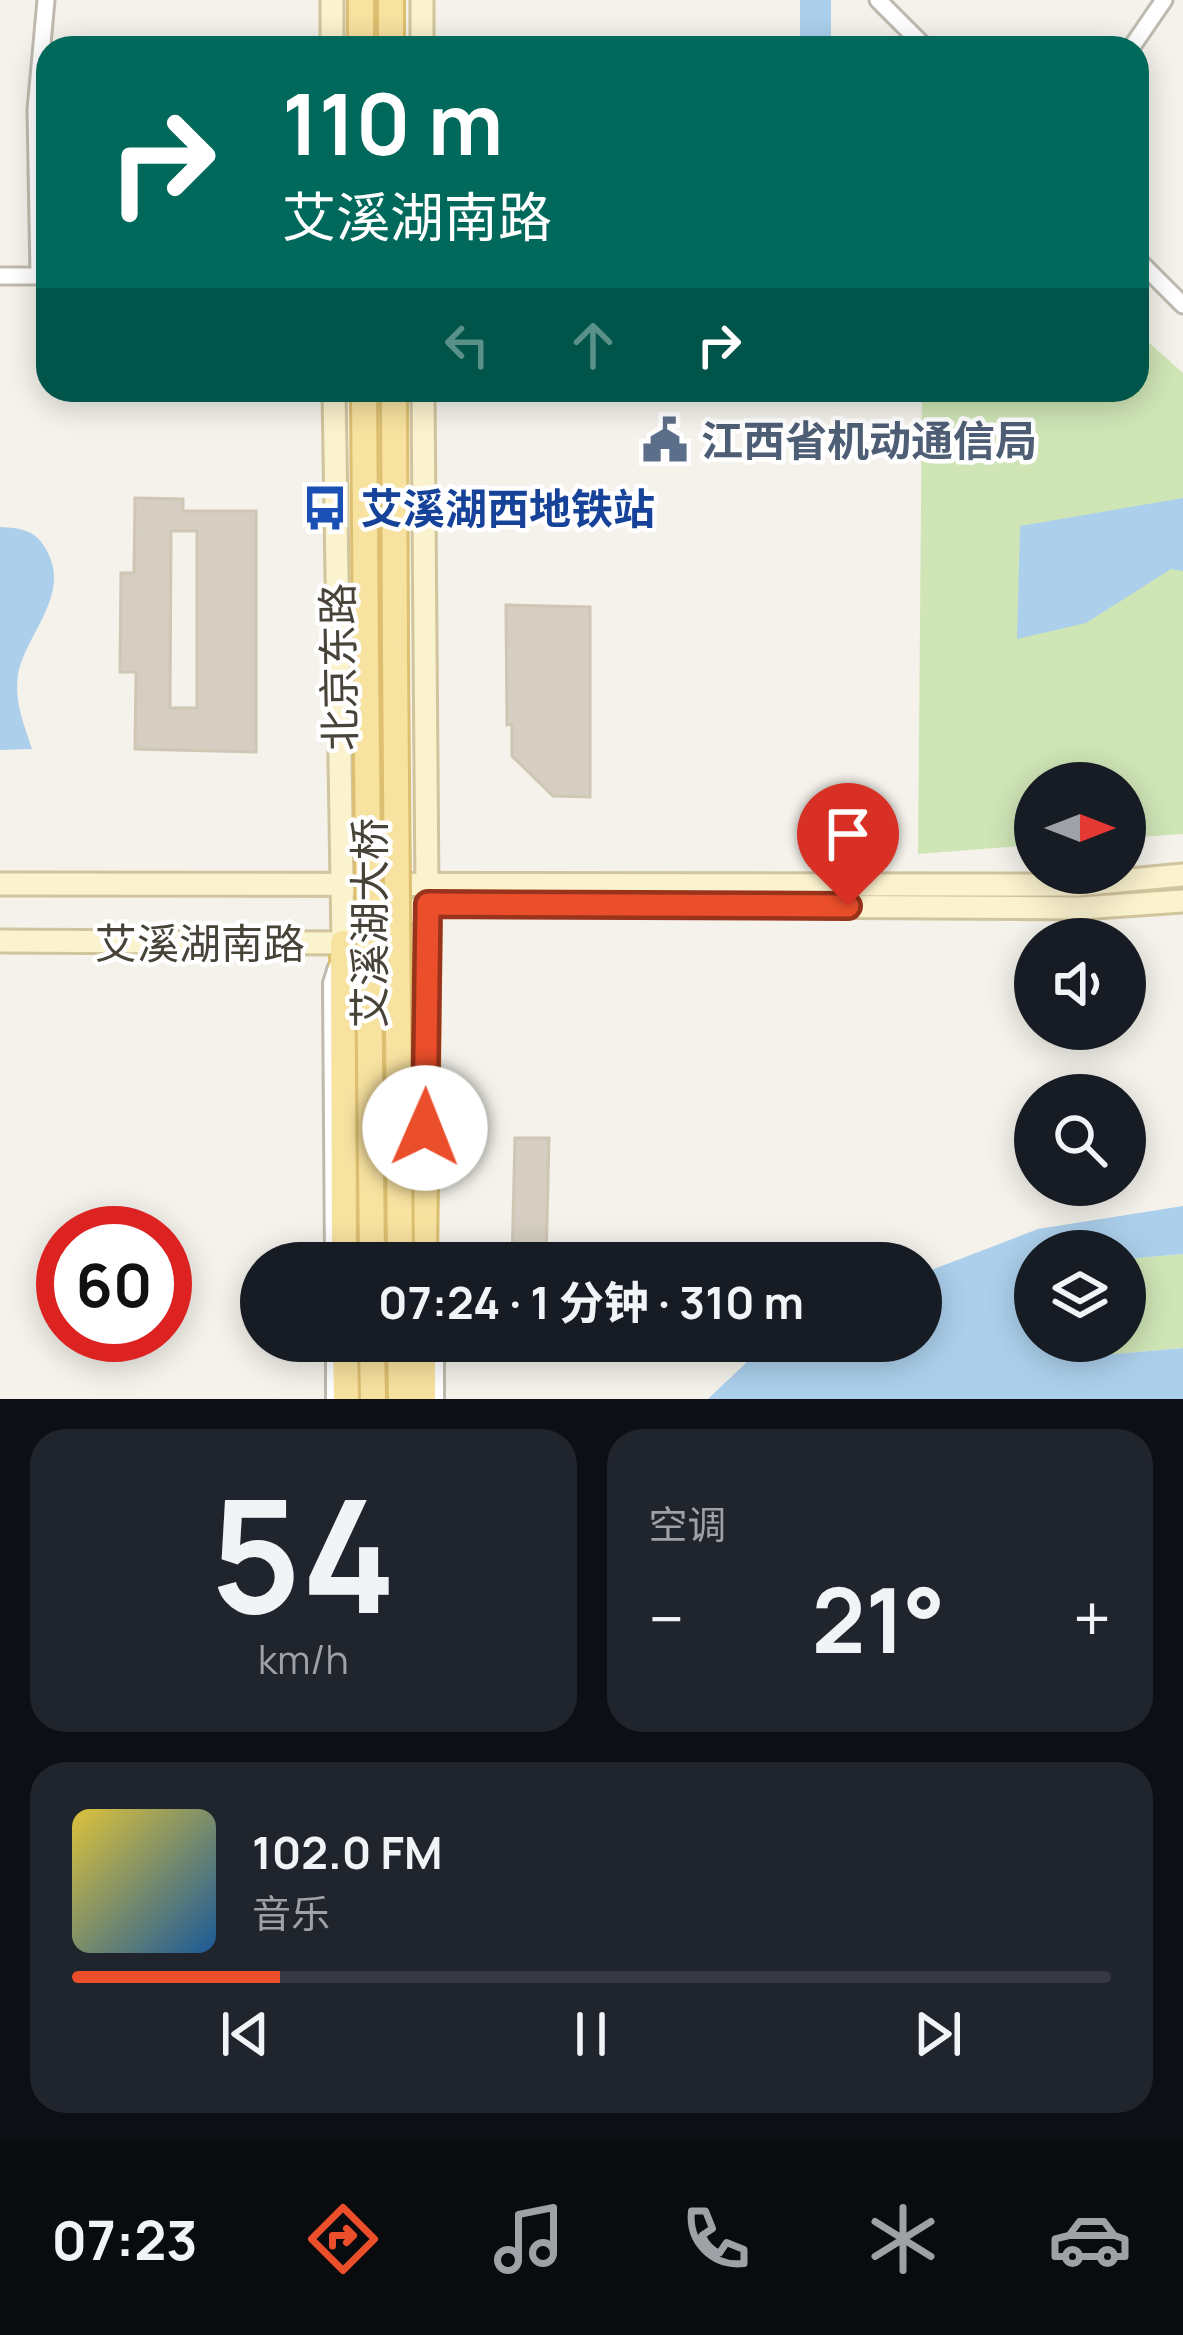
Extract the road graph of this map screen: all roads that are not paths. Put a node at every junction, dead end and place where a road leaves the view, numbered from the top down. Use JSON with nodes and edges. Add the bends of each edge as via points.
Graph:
{"nodes":[{"id":1,"x":46,"y":0,"type":"edge"},
{"id":2,"x":332,"y":0,"type":"edge"},
{"id":3,"x":361,"y":0,"type":"edge"},
{"id":4,"x":391,"y":0,"type":"edge"},
{"id":5,"x":422,"y":0,"type":"edge"},
{"id":6,"x":878,"y":0,"type":"edge"},
{"id":7,"x":1164,"y":0,"type":"edge"},
{"id":8,"x":43,"y":36,"type":"edge"},
{"id":9,"x":332,"y":36,"type":"edge"},
{"id":10,"x":361,"y":36,"type":"edge"},
{"id":11,"x":392,"y":36,"type":"edge"},
{"id":12,"x":422,"y":36,"type":"edge"},
{"id":13,"x":914,"y":36,"type":"edge"},
{"id":14,"x":1139,"y":36,"type":"edge"},
{"id":15,"x":1149,"y":271,"type":"edge"},
{"id":16,"x":0,"y":276,"type":"edge"},
{"id":17,"x":36,"y":276,"type":"edge"},
{"id":18,"x":1183,"y":305,"type":"edge"},
{"id":19,"x":334,"y":402,"type":"edge"},
{"id":20,"x":364,"y":402,"type":"edge"},
{"id":21,"x":394,"y":402,"type":"edge"},
{"id":22,"x":423,"y":402,"type":"edge"},
{"id":23,"x":367,"y":656,"type":"joint"},
{"id":24,"x":395,"y":656,"type":"joint"},
{"id":25,"x":1183,"y":875,"type":"edge"},
{"id":26,"x":341,"y":881,"type":"junction"},
{"id":27,"x":0,"y":884,"type":"edge"},
{"id":28,"x":427,"y":893,"type":"junction"},
{"id":29,"x":1183,"y":901,"type":"edge"},
{"id":30,"x":0,"y":941,"type":"edge"},
{"id":31,"x":343,"y":943,"type":"junction"},
{"id":32,"x":332,"y":1242,"type":"edge"},
{"id":33,"x":344,"y":1242,"type":"edge"},
{"id":34,"x":372,"y":1242,"type":"edge"},
{"id":35,"x":400,"y":1242,"type":"edge"},
{"id":36,"x":424,"y":1242,"type":"edge"},
{"id":37,"x":435,"y":1242,"type":"edge"},
{"id":38,"x":336,"y":1362,"type":"edge"},
{"id":39,"x":343,"y":1362,"type":"edge"},
{"id":40,"x":372,"y":1362,"type":"edge"},
{"id":41,"x":400,"y":1362,"type":"edge"},
{"id":42,"x":341,"y":1393,"type":"edge"},
{"id":43,"x":373,"y":1399,"type":"edge"},
{"id":44,"x":400,"y":1399,"type":"edge"}],
"edges":[{"from":1,"to":8,"type":"street"},
{"from":2,"to":9,"type":"main road"},
{"from":3,"to":10,"type":"main road"},
{"from":4,"to":11,"type":"main road"},
{"from":5,"to":12,"type":"main road"},
{"from":6,"to":13,"type":"street"},
{"from":7,"to":14,"type":"street"},
{"from":15,"to":18,"type":"street"},
{"from":16,"to":17,"type":"street"},
{"from":19,"to":26,"type":"main road","name":"北京东路"},
{"from":20,"to":23,"type":"main road","name":"北京东路"},
{"from":21,"to":24,"type":"main road","name":"北京东路"},
{"from":22,"to":28,"type":"main road","name":"北京东路"},
{"from":23,"to":34,"type":"main road","name":"艾溪湖大桥","bridge":true},
{"from":24,"to":35,"type":"main road","name":"艾溪湖大桥","bridge":true},
{"from":25,"to":28,"type":"main road","name":"艾溪湖南路","via":[[1077,885]]},
{"from":26,"to":27,"type":"main road","name":"艾溪湖南路"},
{"from":26,"to":28,"type":"main road","name":"艾溪湖南路"},
{"from":26,"to":31,"type":"main road","name":"北京东路"},
{"from":28,"to":29,"type":"main road","name":"艾溪湖南路","via":[[1082,908]]},
{"from":28,"to":31,"type":"main road","name":"艾溪湖南路"},
{"from":28,"to":36,"type":"main road"},
{"from":28,"to":37,"type":"street"},
{"from":30,"to":31,"type":"main road","name":"艾溪湖南路"},
{"from":31,"to":32,"type":"street","via":[[330,983]]},
{"from":31,"to":33,"type":"main road"},
{"from":38,"to":42,"type":"street"},
{"from":39,"to":42,"type":"main road"},
{"from":40,"to":43,"type":"main road"},
{"from":41,"to":44,"type":"main road"}]}
